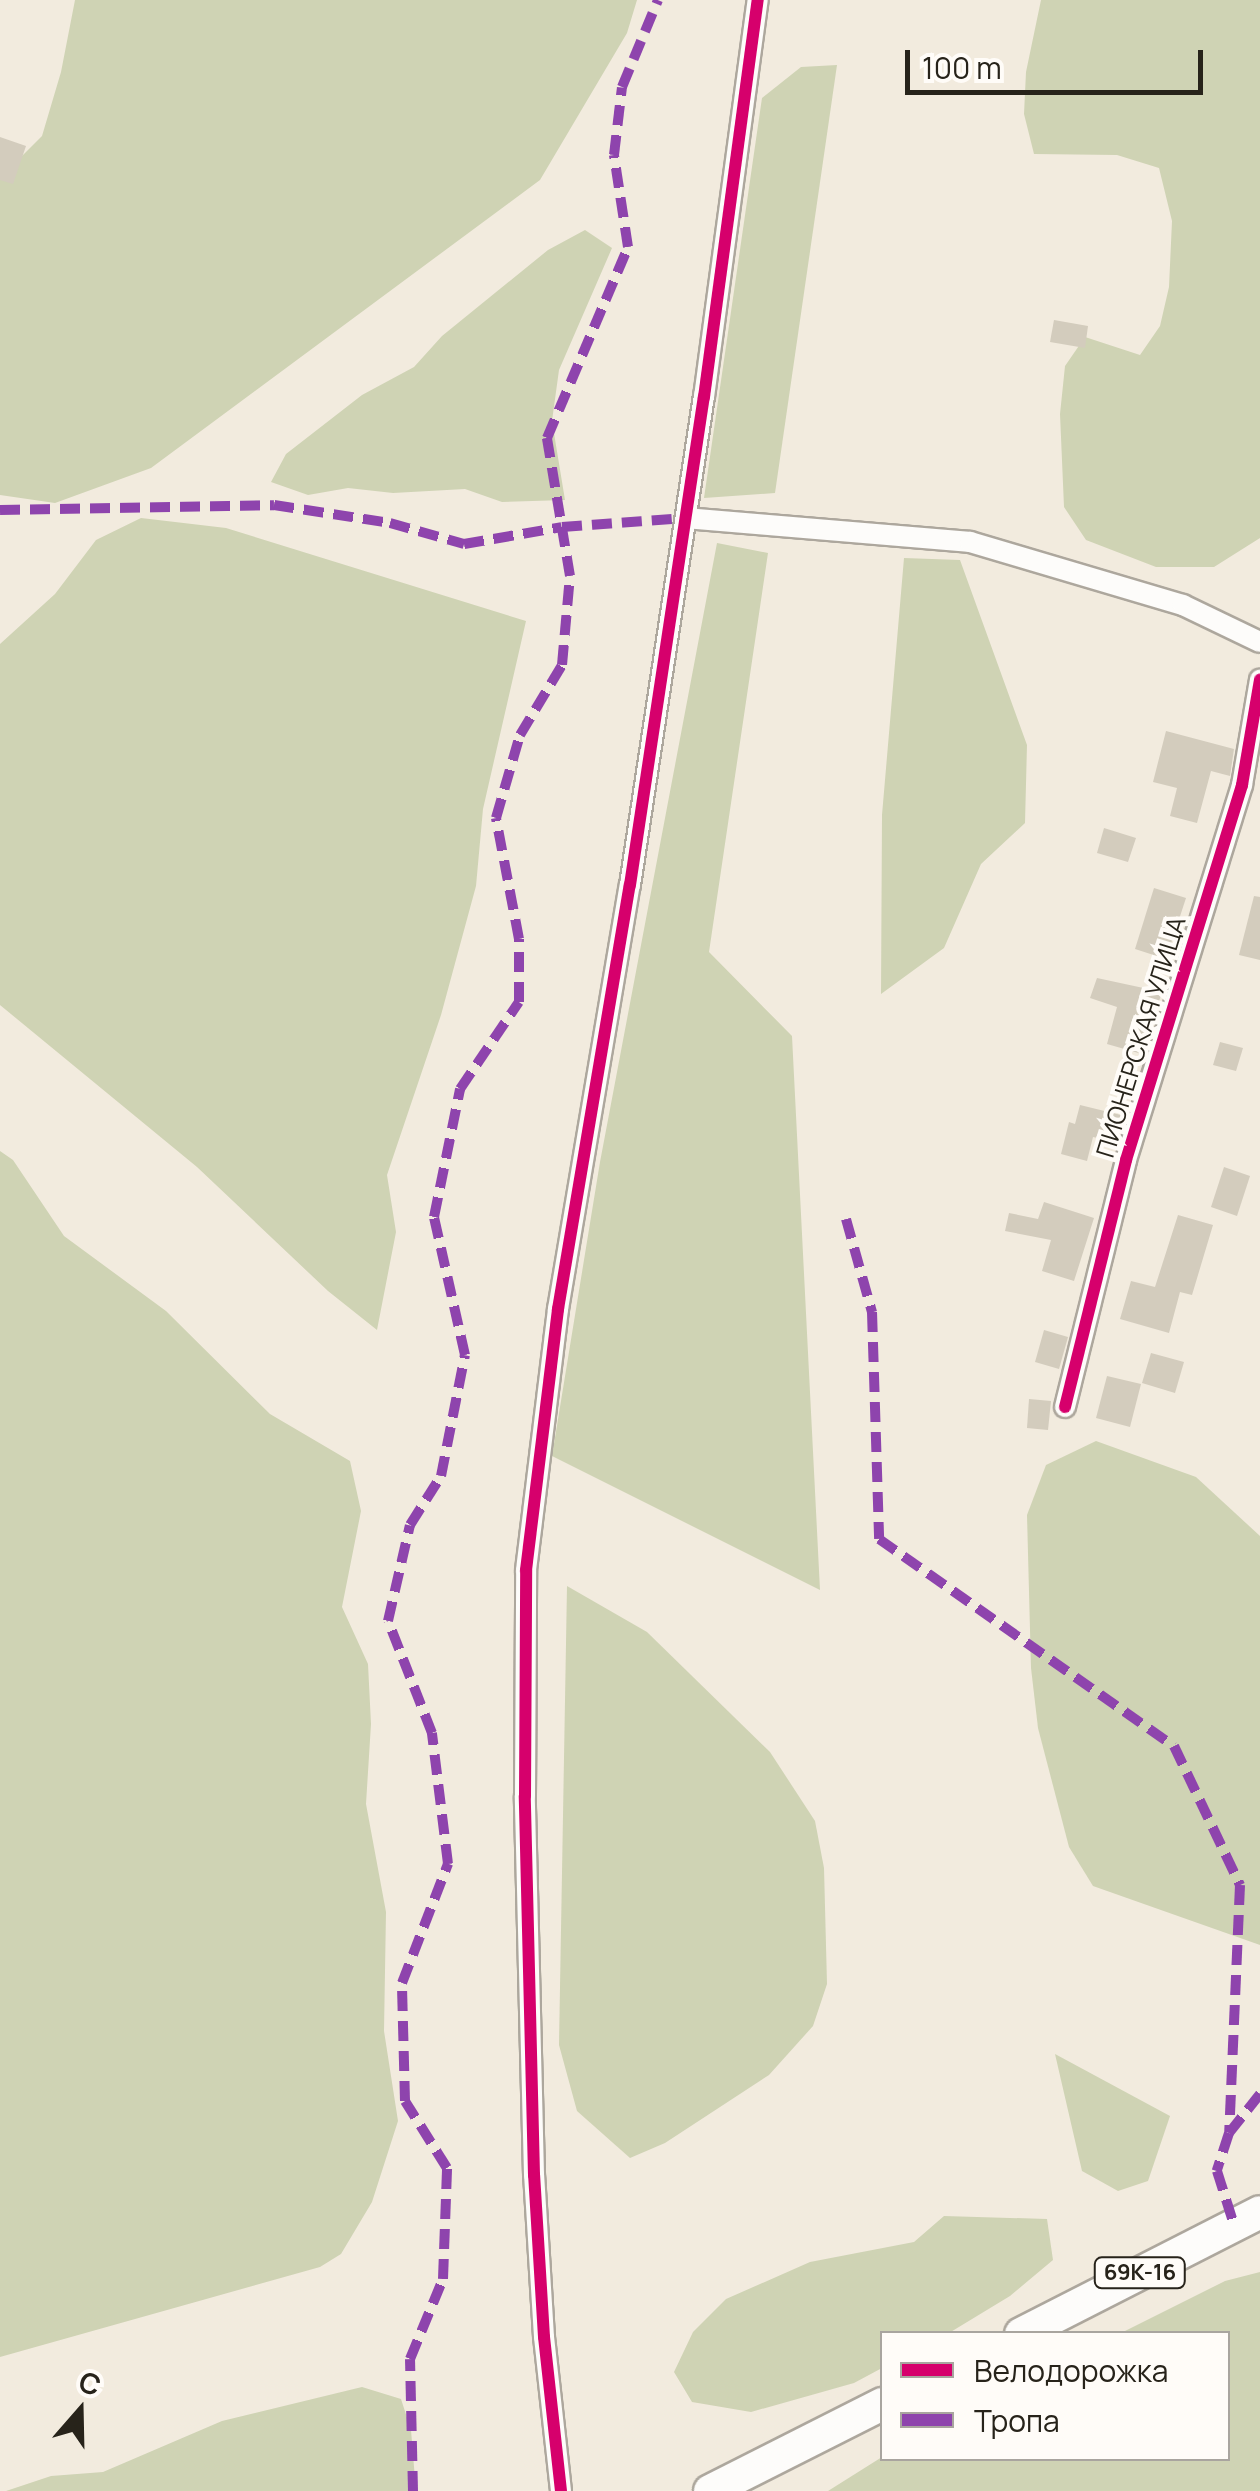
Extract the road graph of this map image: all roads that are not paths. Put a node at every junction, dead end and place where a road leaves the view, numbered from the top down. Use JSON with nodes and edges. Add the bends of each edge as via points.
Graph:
{"nodes":[{"id":1,"x":758,"y":0,"type":"edge"},
{"id":2,"x":686,"y":518,"type":"junction"},
{"id":3,"x":1260,"y":642,"type":"edge"},
{"id":4,"x":1260,"y":680,"type":"edge"},
{"id":5,"x":1066,"y":1406,"type":"dead end"},
{"id":6,"x":1260,"y":2212,"type":"edge"},
{"id":7,"x":1027,"y":2331,"type":"edge"},
{"id":8,"x":880,"y":2405,"type":"edge"},
{"id":9,"x":561,"y":2491,"type":"edge"},
{"id":10,"x":710,"y":2491,"type":"edge"}],
"edges":[{"from":1,"to":2,"type":"street"},
{"from":2,"to":3,"type":"street","via":[[970,542],[1183,605]]},
{"from":2,"to":9,"type":"street","via":[[558,1309],[526,1570],[534,2175]]},
{"from":4,"to":5,"type":"street","name":"ПИОНЕРСКАЯ УЛИЦА","via":[[1242,785],[1126,1160]]},
{"from":6,"to":7,"type":"main road","number":"69К-16"},
{"from":8,"to":10,"type":"main road"}]}
